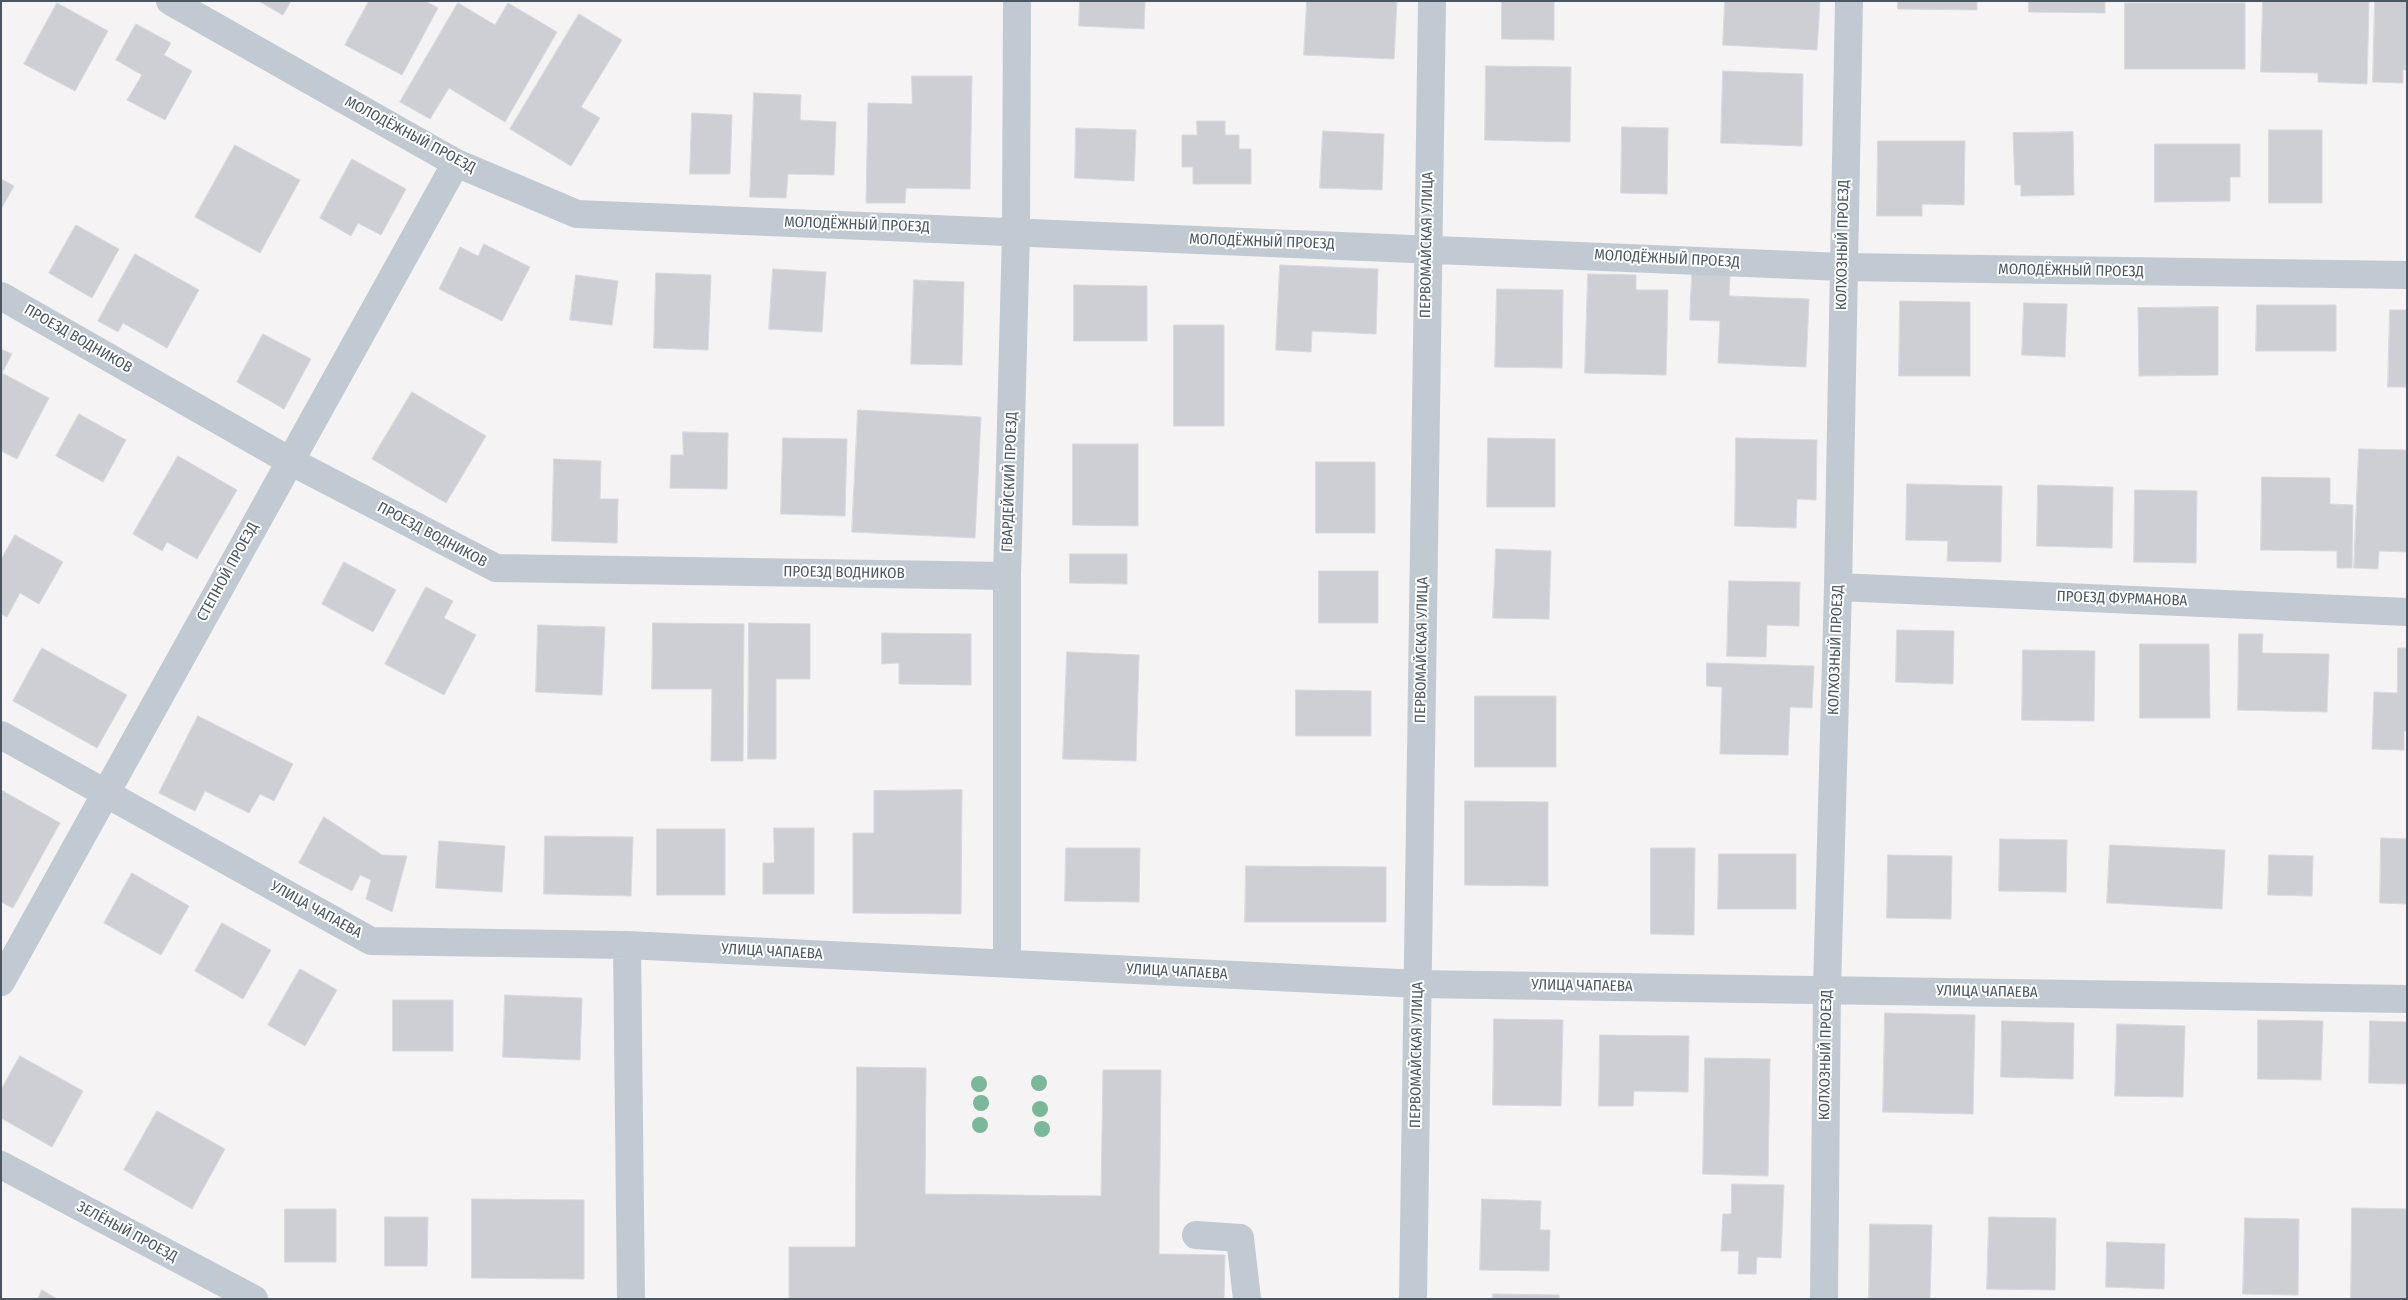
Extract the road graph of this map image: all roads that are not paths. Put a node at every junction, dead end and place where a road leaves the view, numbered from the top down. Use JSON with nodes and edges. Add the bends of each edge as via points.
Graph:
{"nodes":[{"id":1,"x":170,"y":1,"type":"edge"},
{"id":2,"x":1017,"y":1,"type":"edge"},
{"id":3,"x":1432,"y":1,"type":"edge"},
{"id":4,"x":1849,"y":1,"type":"edge"},
{"id":5,"x":456,"y":163,"type":"junction"},
{"id":6,"x":1016,"y":232,"type":"junction"},
{"id":7,"x":1427,"y":248,"type":"junction"},
{"id":8,"x":1842,"y":267,"type":"junction"},
{"id":9,"x":2407,"y":275,"type":"edge"},
{"id":10,"x":1,"y":296,"type":"edge"},
{"id":11,"x":290,"y":461,"type":"junction"},
{"id":12,"x":1007,"y":576,"type":"junction"},
{"id":13,"x":1838,"y":587,"type":"junction"},
{"id":14,"x":2407,"y":612,"type":"edge"},
{"id":15,"x":1,"y":734,"type":"edge"},
{"id":16,"x":106,"y":793,"type":"junction"},
{"id":17,"x":627,"y":945,"type":"junction"},
{"id":18,"x":1007,"y":963,"type":"junction"},
{"id":19,"x":1,"y":982,"type":"edge"},
{"id":20,"x":1418,"y":984,"type":"junction"},
{"id":21,"x":1827,"y":989,"type":"junction"},
{"id":22,"x":2407,"y":999,"type":"edge"},
{"id":23,"x":1,"y":1165,"type":"edge"},
{"id":24,"x":1196,"y":1234,"type":"dead end"},
{"id":25,"x":254,"y":1299,"type":"edge"},
{"id":26,"x":631,"y":1299,"type":"edge"},
{"id":27,"x":1247,"y":1299,"type":"edge"},
{"id":28,"x":1413,"y":1299,"type":"edge"},
{"id":29,"x":1824,"y":1299,"type":"edge"}],
"edges":[{"from":1,"to":5,"type":"street","name":"МОЛОДЁЖНЫЙ ПРОЕЗД"},
{"from":2,"to":6,"type":"street","name":"ГВАРДЕЙСКИЙ ПРОЕЗД"},
{"from":3,"to":7,"type":"street","name":"ПЕРВОМАЙСКАЯ УЛИЦА"},
{"from":4,"to":8,"type":"street","name":"КОЛХОЗНЫЙ ПРОЕЗД"},
{"from":5,"to":6,"type":"street","name":"МОЛОДЁЖНЫЙ ПРОЕЗД","via":[[577,214]]},
{"from":5,"to":11,"type":"street","name":"СТЕПНОЙ ПРОЕЗД"},
{"from":6,"to":7,"type":"street","name":"МОЛОДЁЖНЫЙ ПРОЕЗД"},
{"from":6,"to":12,"type":"street","name":"ГВАРДЕЙСКИЙ ПРОЕЗД"},
{"from":7,"to":8,"type":"street","name":"МОЛОДЁЖНЫЙ ПРОЕЗД"},
{"from":7,"to":20,"type":"street","name":"ПЕРВОМАЙСКАЯ УЛИЦА"},
{"from":8,"to":9,"type":"street","name":"МОЛОДЁЖНЫЙ ПРОЕЗД"},
{"from":8,"to":13,"type":"street","name":"КОЛХОЗНЫЙ ПРОЕЗД"},
{"from":10,"to":11,"type":"street","name":"ПРОЕЗД ВОДНИКОВ"},
{"from":11,"to":12,"type":"street","name":"ПРОЕЗД ВОДНИКОВ","via":[[496,568]]},
{"from":11,"to":16,"type":"street","name":"СТЕПНОЙ ПРОЕЗД"},
{"from":12,"to":18,"type":"street","name":"ГВАРДЕЙСКИЙ ПРОЕЗД"},
{"from":13,"to":14,"type":"street","name":"ПРОЕЗД ФУРМАНОВА"},
{"from":13,"to":21,"type":"street","name":"КОЛХОЗНЫЙ ПРОЕЗД"},
{"from":15,"to":16,"type":"street","name":"УЛИЦА ЧАПАЕВА"},
{"from":16,"to":17,"type":"street","name":"УЛИЦА ЧАПАЕВА","via":[[372,941]]},
{"from":16,"to":19,"type":"street","name":"СТЕПНОЙ ПРОЕЗД"},
{"from":17,"to":18,"type":"street","name":"УЛИЦА ЧАПАЕВА"},
{"from":17,"to":26,"type":"street"},
{"from":18,"to":20,"type":"street","name":"УЛИЦА ЧАПАЕВА"},
{"from":20,"to":21,"type":"street","name":"УЛИЦА ЧАПАЕВА"},
{"from":20,"to":28,"type":"street","name":"ПЕРВОМАЙСКАЯ УЛИЦА"},
{"from":21,"to":22,"type":"street","name":"УЛИЦА ЧАПАЕВА"},
{"from":21,"to":29,"type":"street","name":"КОЛХОЗНЫЙ ПРОЕЗД"},
{"from":23,"to":25,"type":"street","name":"ЗЕЛЁНЫЙ ПРОЕЗД"},
{"from":24,"to":27,"type":"street","via":[[1240,1238]]}]}
